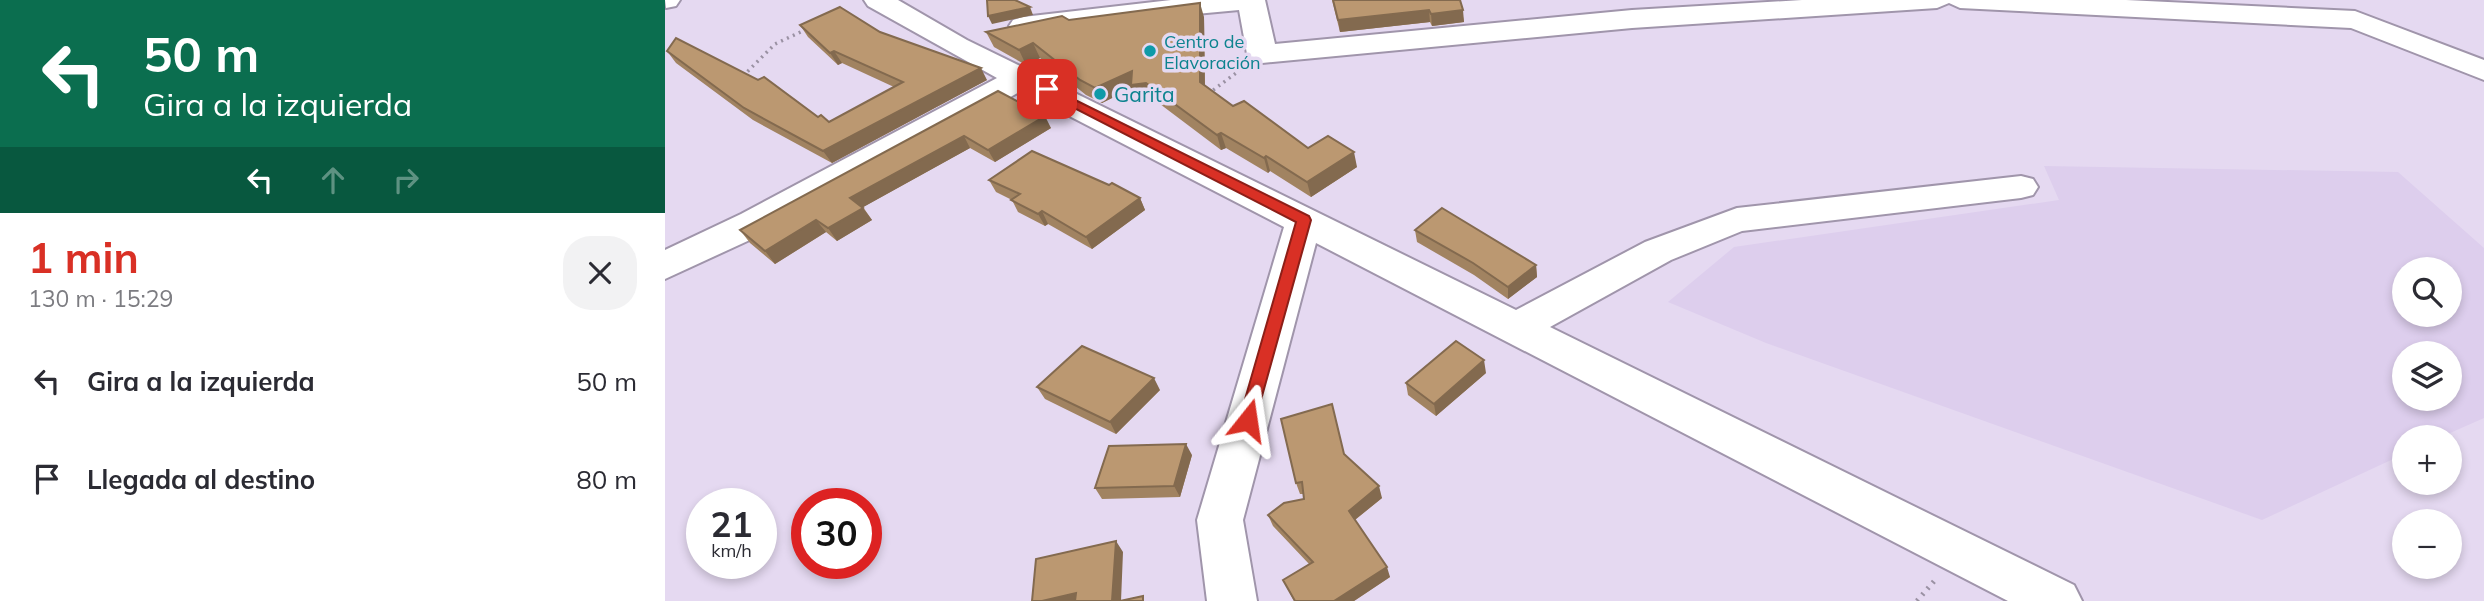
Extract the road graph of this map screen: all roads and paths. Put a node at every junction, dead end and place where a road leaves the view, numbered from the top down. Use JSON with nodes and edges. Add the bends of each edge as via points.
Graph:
{"nodes":[{"id":1,"x":878,"y":0,"type":"edge"},
{"id":2,"x":1251,"y":0,"type":"edge"},
{"id":3,"x":1937,"y":0,"type":"edge"},
{"id":4,"x":1960,"y":0,"type":"edge"},
{"id":5,"x":810,"y":28,"type":"edge"},
{"id":6,"x":957,"y":46,"type":"junction"},
{"id":7,"x":1262,"y":54,"type":"junction"},
{"id":8,"x":2484,"y":71,"type":"edge"},
{"id":9,"x":743,"y":76,"type":"edge"},
{"id":10,"x":1023,"y":77,"type":"junction"},
{"id":11,"x":1198,"y":101,"type":"edge"},
{"id":12,"x":2021,"y":187,"type":"dead end"},
{"id":13,"x":1304,"y":220,"type":"junction"},
{"id":14,"x":665,"y":266,"type":"edge"},
{"id":15,"x":1517,"y":327,"type":"junction"},
{"id":16,"x":1940,"y":573,"type":"dead end"},
{"id":17,"x":1232,"y":601,"type":"edge"},
{"id":18,"x":1917,"y":601,"type":"edge"},
{"id":19,"x":2057,"y":601,"type":"edge"}],
"edges":[{"from":1,"to":6,"type":"street"},
{"from":2,"to":6,"type":"street","via":[[1020,27]]},
{"from":2,"to":7,"type":"street"},
{"from":3,"to":7,"type":"street","via":[[1632,19]]},
{"from":4,"to":8,"type":"street","via":[[2355,20]]},
{"from":5,"to":9,"type":"path","via":[[775,44]]},
{"from":6,"to":10,"type":"street"},
{"from":7,"to":11,"type":"path"},
{"from":10,"to":13,"type":"street"},
{"from":10,"to":14,"type":"street","via":[[754,223]]},
{"from":12,"to":15,"type":"street","via":[[1737,220],[1658,251]]},
{"from":13,"to":15,"type":"street"},
{"from":13,"to":17,"type":"street","via":[[1220,520]]},
{"from":15,"to":19,"type":"street"},
{"from":16,"to":18,"type":"path"}]}
